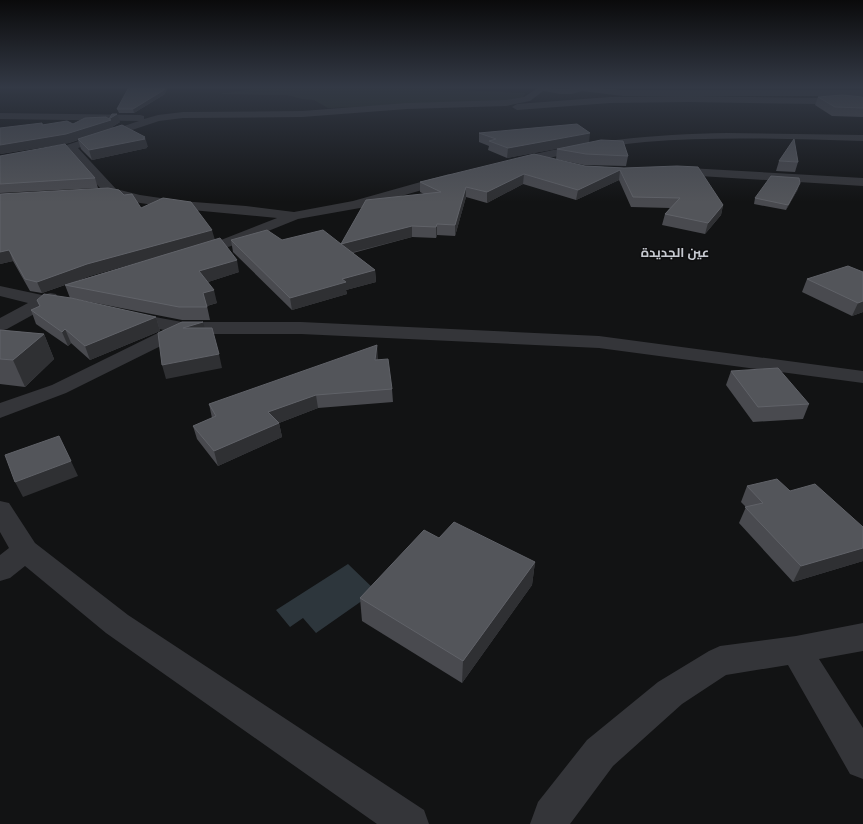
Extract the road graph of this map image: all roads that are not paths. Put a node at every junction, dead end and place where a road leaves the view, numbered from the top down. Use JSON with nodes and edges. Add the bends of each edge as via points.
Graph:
{"nodes":[{"id":1,"x":136,"y":125,"type":"edge"},
{"id":2,"x":863,"y":138,"type":"edge"},
{"id":3,"x":71,"y":147,"type":"junction"},
{"id":4,"x":57,"y":150,"type":"edge"},
{"id":5,"x":533,"y":158,"type":"junction"},
{"id":6,"x":505,"y":164,"type":"edge"},
{"id":7,"x":558,"y":164,"type":"edge"},
{"id":8,"x":660,"y":171,"type":"edge"},
{"id":9,"x":461,"y":175,"type":"edge"},
{"id":10,"x":863,"y":182,"type":"edge"},
{"id":11,"x":111,"y":192,"type":"junction"},
{"id":12,"x":95,"y":193,"type":"edge"},
{"id":13,"x":294,"y":216,"type":"junction"},
{"id":14,"x":184,"y":256,"type":"edge"},
{"id":15,"x":75,"y":288,"type":"edge"},
{"id":16,"x":0,"y":291,"type":"edge"},
{"id":17,"x":45,"y":301,"type":"junction"},
{"id":18,"x":83,"y":306,"type":"edge"},
{"id":19,"x":109,"y":312,"type":"edge"},
{"id":20,"x":0,"y":325,"type":"edge"},
{"id":21,"x":182,"y":328,"type":"junction"},
{"id":22,"x":863,"y":377,"type":"edge"},
{"id":23,"x":0,"y":411,"type":"edge"},
{"id":24,"x":0,"y":510,"type":"edge"},
{"id":25,"x":25,"y":551,"type":"junction"},
{"id":26,"x":0,"y":570,"type":"edge"},
{"id":27,"x":863,"y":637,"type":"edge"},
{"id":28,"x":796,"y":650,"type":"junction"},
{"id":29,"x":863,"y":761,"type":"edge"},
{"id":30,"x":410,"y":824,"type":"edge"},
{"id":31,"x":550,"y":824,"type":"edge"}],
"edges":[{"from":1,"to":3,"type":"street"},
{"from":2,"to":5,"type":"street","via":[[768,136],[645,139],[600,144]]},
{"from":3,"to":4,"type":"street"},
{"from":3,"to":11,"type":"street"},
{"from":5,"to":6,"type":"street"},
{"from":5,"to":7,"type":"street"},
{"from":8,"to":10,"type":"street"},
{"from":9,"to":13,"type":"street","via":[[355,204]]},
{"from":11,"to":12,"type":"street"},
{"from":11,"to":13,"type":"street","via":[[154,201]]},
{"from":13,"to":14,"type":"street","via":[[226,243]]},
{"from":15,"to":17,"type":"street"},
{"from":16,"to":17,"type":"street"},
{"from":17,"to":18,"type":"street"},
{"from":17,"to":20,"type":"street"},
{"from":19,"to":21,"type":"street"},
{"from":21,"to":22,"type":"street","via":[[301,328],[599,342]]},
{"from":21,"to":23,"type":"street","via":[[59,389]]},
{"from":24,"to":25,"type":"street"},
{"from":25,"to":26,"type":"street"},
{"from":25,"to":30,"type":"street","via":[[117,624]]},
{"from":27,"to":28,"type":"street"},
{"from":28,"to":29,"type":"street"},
{"from":28,"to":31,"type":"street","via":[[720,661],[670,693],[600,754],[552,816]]}]}
